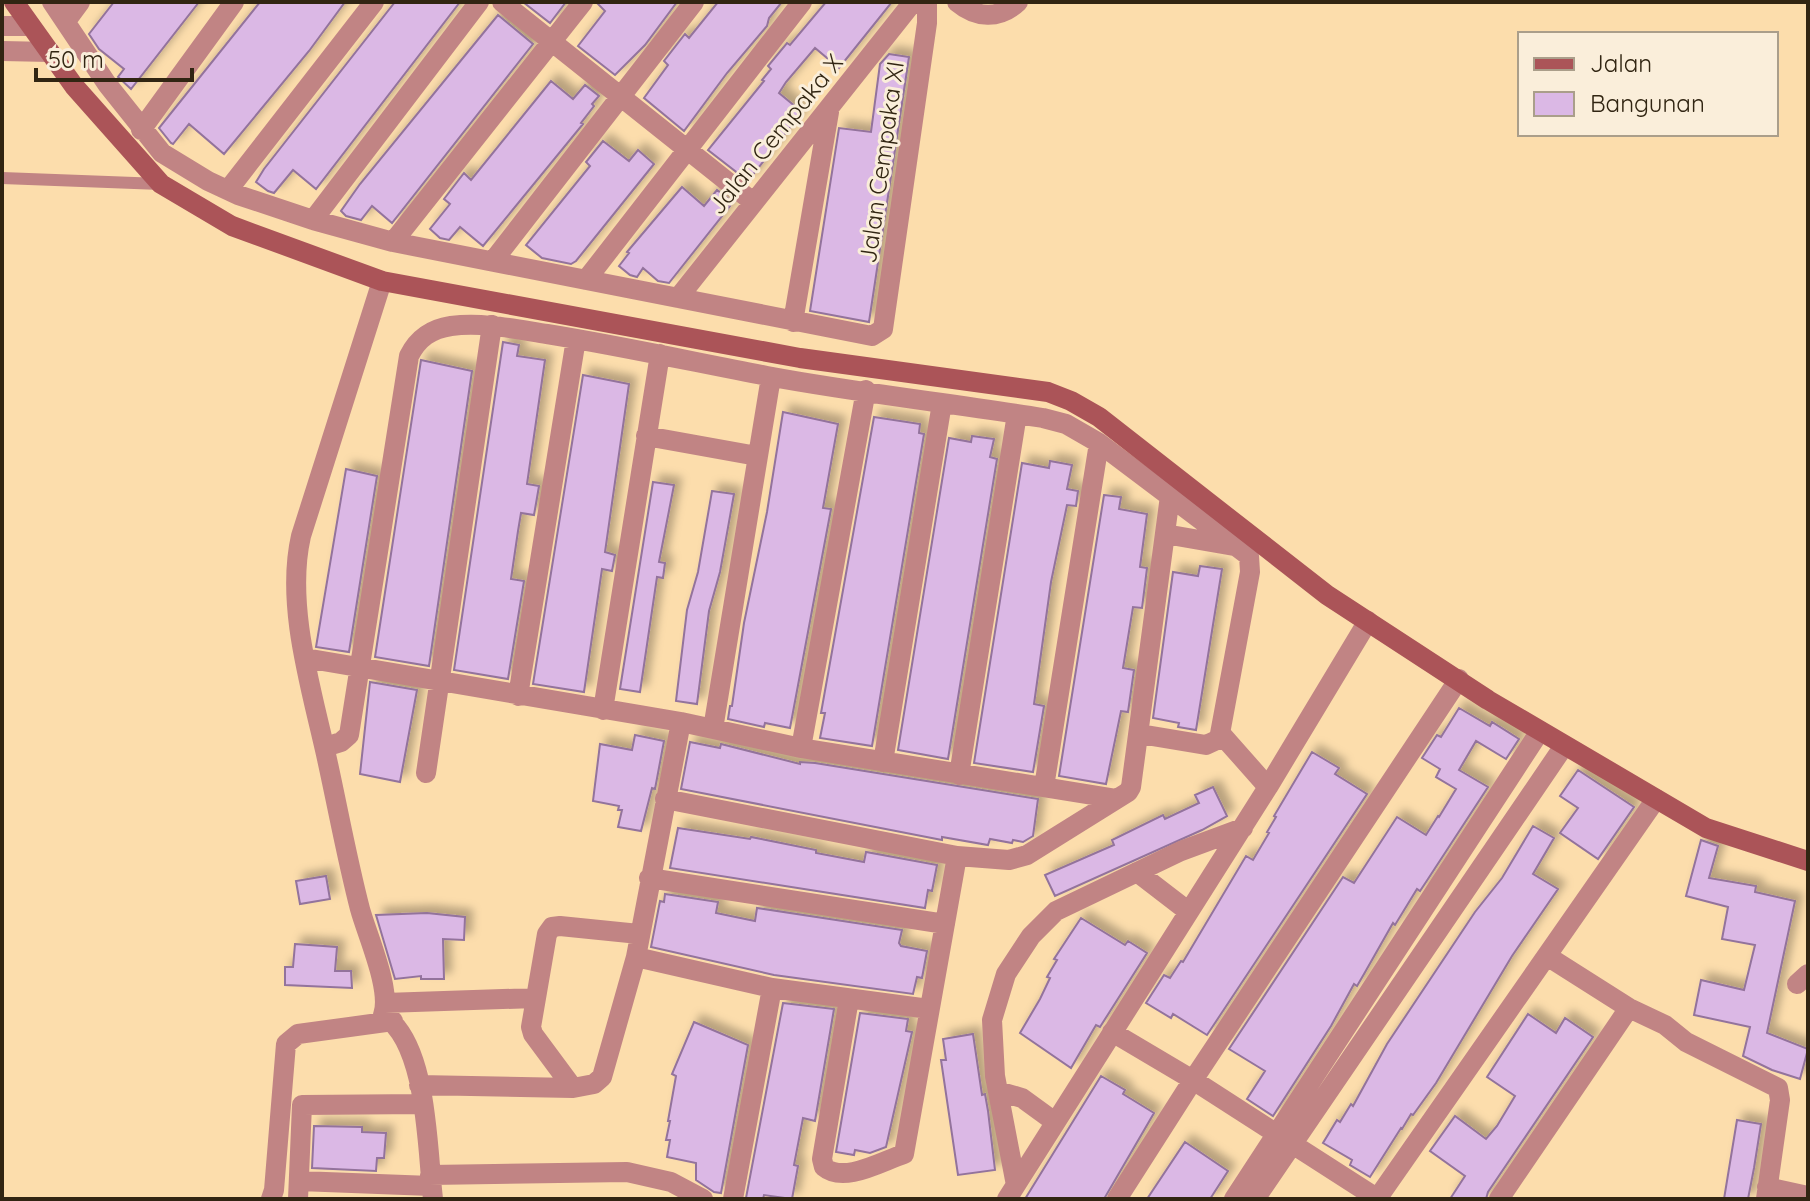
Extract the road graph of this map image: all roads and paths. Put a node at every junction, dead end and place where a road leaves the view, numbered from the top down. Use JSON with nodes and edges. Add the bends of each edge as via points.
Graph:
{"nodes":[{"id":1,"x":14,"y":2,"type":"edge"},
{"id":2,"x":52,"y":2,"type":"edge"},
{"id":3,"x":80,"y":2,"type":"edge"},
{"id":4,"x":234,"y":2,"type":"edge"},
{"id":5,"x":374,"y":2,"type":"edge"},
{"id":6,"x":479,"y":2,"type":"edge"},
{"id":7,"x":502,"y":2,"type":"edge"},
{"id":8,"x":583,"y":2,"type":"edge"},
{"id":9,"x":694,"y":2,"type":"edge"},
{"id":10,"x":802,"y":2,"type":"edge"},
{"id":11,"x":913,"y":2,"type":"edge"},
{"id":12,"x":927,"y":2,"type":"edge"},
{"id":13,"x":957,"y":2,"type":"edge"},
{"id":14,"x":1018,"y":2,"type":"edge"},
{"id":15,"x":66,"y":21,"type":"junction"},
{"id":16,"x":2,"y":26,"type":"edge"},
{"id":17,"x":30,"y":26,"type":"junction"},
{"id":18,"x":551,"y":42,"type":"junction"},
{"id":19,"x":2,"y":51,"type":"edge"},
{"id":20,"x":50,"y":52,"type":"junction"},
{"id":21,"x":620,"y":97,"type":"junction"},
{"id":22,"x":830,"y":108,"type":"junction"},
{"id":23,"x":141,"y":130,"type":"junction"},
{"id":24,"x":689,"y":149,"type":"junction"},
{"id":25,"x":2,"y":178,"type":"edge"},
{"id":26,"x":161,"y":184,"type":"junction"},
{"id":27,"x":228,"y":190,"type":"junction"},
{"id":28,"x":753,"y":202,"type":"junction"},
{"id":29,"x":313,"y":220,"type":"junction"},
{"id":30,"x":393,"y":242,"type":"junction"},
{"id":31,"x":493,"y":261,"type":"junction"},
{"id":32,"x":586,"y":280,"type":"junction"},
{"id":33,"x":382,"y":281,"type":"junction"},
{"id":34,"x":678,"y":298,"type":"junction"},
{"id":35,"x":793,"y":322,"type":"junction"},
{"id":36,"x":492,"y":325,"type":"junction"},
{"id":37,"x":576,"y":339,"type":"junction"},
{"id":38,"x":709,"y":341,"type":"junction"},
{"id":39,"x":733,"y":345,"type":"junction"},
{"id":40,"x":660,"y":354,"type":"junction"},
{"id":41,"x":705,"y":363,"type":"junction"},
{"id":42,"x":728,"y":368,"type":"junction"},
{"id":43,"x":771,"y":377,"type":"junction"},
{"id":44,"x":866,"y":390,"type":"junction"},
{"id":45,"x":1061,"y":396,"type":"junction"},
{"id":46,"x":942,"y":403,"type":"junction"},
{"id":47,"x":1017,"y":414,"type":"junction"},
{"id":48,"x":1056,"y":421,"type":"junction"},
{"id":49,"x":646,"y":436,"type":"junction"},
{"id":50,"x":1099,"y":443,"type":"junction"},
{"id":51,"x":757,"y":456,"type":"junction"},
{"id":52,"x":1170,"y":496,"type":"junction"},
{"id":53,"x":1204,"y":511,"type":"junction"},
{"id":54,"x":1165,"y":534,"type":"junction"},
{"id":55,"x":1238,"y":547,"type":"junction"},
{"id":56,"x":1368,"y":621,"type":"junction"},
{"id":57,"x":305,"y":658,"type":"junction"},
{"id":58,"x":359,"y":667,"type":"junction"},
{"id":59,"x":438,"y":679,"type":"junction"},
{"id":60,"x":1459,"y":679,"type":"junction"},
{"id":61,"x":518,"y":696,"type":"junction"},
{"id":62,"x":603,"y":710,"type":"junction"},
{"id":63,"x":681,"y":722,"type":"junction"},
{"id":64,"x":713,"y":729,"type":"junction"},
{"id":65,"x":1540,"y":731,"type":"junction"},
{"id":66,"x":1140,"y":734,"type":"junction"},
{"id":67,"x":1221,"y":734,"type":"junction"},
{"id":68,"x":1564,"y":746,"type":"junction"},
{"id":69,"x":325,"y":747,"type":"junction"},
{"id":70,"x":801,"y":748,"type":"junction"},
{"id":71,"x":883,"y":762,"type":"junction"},
{"id":72,"x":426,"y":773,"type":"dead end"},
{"id":73,"x":959,"y":775,"type":"junction"},
{"id":74,"x":1044,"y":787,"type":"junction"},
{"id":75,"x":1268,"y":787,"type":"junction"},
{"id":76,"x":665,"y":799,"type":"junction"},
{"id":77,"x":1117,"y":799,"type":"junction"},
{"id":78,"x":1656,"y":799,"type":"junction"},
{"id":79,"x":1243,"y":828,"type":"junction"},
{"id":80,"x":957,"y":856,"type":"junction"},
{"id":81,"x":1808,"y":861,"type":"edge"},
{"id":82,"x":1137,"y":872,"type":"junction"},
{"id":83,"x":649,"y":878,"type":"junction"},
{"id":84,"x":1189,"y":912,"type":"junction"},
{"id":85,"x":945,"y":924,"type":"junction"},
{"id":86,"x":639,"y":934,"type":"junction"},
{"id":87,"x":1547,"y":956,"type":"junction"},
{"id":88,"x":636,"y":957,"type":"junction"},
{"id":89,"x":772,"y":988,"type":"junction"},
{"id":90,"x":535,"y":998,"type":"junction"},
{"id":91,"x":849,"y":999,"type":"junction"},
{"id":92,"x":1629,"y":1008,"type":"junction"},
{"id":93,"x":929,"y":1009,"type":"junction"},
{"id":94,"x":389,"y":1012,"type":"junction"},
{"id":95,"x":1112,"y":1032,"type":"junction"},
{"id":96,"x":1193,"y":1080,"type":"junction"},
{"id":97,"x":573,"y":1088,"type":"junction"},
{"id":98,"x":998,"y":1091,"type":"junction"},
{"id":99,"x":421,"y":1095,"type":"junction"},
{"id":100,"x":302,"y":1105,"type":"junction"},
{"id":101,"x":279,"y":1121,"type":"junction"},
{"id":102,"x":1055,"y":1122,"type":"junction"},
{"id":103,"x":1284,"y":1139,"type":"junction"},
{"id":104,"x":431,"y":1187,"type":"edge"},
{"id":105,"x":299,"y":1190,"type":"edge"},
{"id":106,"x":1011,"y":1192,"type":"edge"},
{"id":107,"x":1766,"y":1193,"type":"edge"},
{"id":108,"x":1808,"y":1196,"type":"edge"},
{"id":109,"x":271,"y":1199,"type":"edge"},
{"id":110,"x":703,"y":1199,"type":"edge"},
{"id":111,"x":733,"y":1199,"type":"edge"},
{"id":112,"x":1117,"y":1199,"type":"edge"},
{"id":113,"x":1234,"y":1199,"type":"edge"},
{"id":114,"x":1255,"y":1199,"type":"edge"},
{"id":115,"x":1377,"y":1199,"type":"edge"},
{"id":116,"x":1499,"y":1199,"type":"edge"}],
"edges":[{"from":1,"to":17,"type":"street"},
{"from":2,"to":15,"type":"street"},
{"from":3,"to":15,"type":"street"},
{"from":4,"to":23,"type":"street"},
{"from":5,"to":27,"type":"street"},
{"from":6,"to":29,"type":"street"},
{"from":7,"to":18,"type":"street"},
{"from":8,"to":18,"type":"street"},
{"from":9,"to":21,"type":"street"},
{"from":10,"to":24,"type":"street"},
{"from":11,"to":22,"type":"street","name":"Jalan Cempaka X"},
{"from":12,"to":35,"type":"street","name":"Jalan Cempaka XI","via":[[883,329],[865,335]]},
{"from":13,"to":14,"type":"street","via":[[980,15],[1003,12]]},
{"from":15,"to":23,"type":"street"},
{"from":16,"to":17,"type":"street"},
{"from":17,"to":20,"type":"street"},
{"from":18,"to":21,"type":"street"},
{"from":18,"to":30,"type":"street"},
{"from":19,"to":20,"type":"street"},
{"from":20,"to":26,"type":"street"},
{"from":21,"to":24,"type":"street"},
{"from":21,"to":31,"type":"street"},
{"from":22,"to":28,"type":"street","name":"Jalan Cempaka X"},
{"from":22,"to":35,"type":"street"},
{"from":23,"to":27,"type":"street","via":[[175,162]]},
{"from":24,"to":28,"type":"street"},
{"from":24,"to":32,"type":"street"},
{"from":25,"to":26,"type":"lane"},
{"from":26,"to":33,"type":"street","via":[[232,226]]},
{"from":27,"to":29,"type":"street"},
{"from":28,"to":34,"type":"street","name":"Jalan Cempaka X"},
{"from":29,"to":30,"type":"street"},
{"from":30,"to":31,"type":"street"},
{"from":31,"to":32,"type":"street"},
{"from":32,"to":34,"type":"street"},
{"from":33,"to":38,"type":"street"},
{"from":33,"to":57,"type":"street","via":[[297,555],[296,597]]},
{"from":34,"to":35,"type":"street"},
{"from":36,"to":37,"type":"street"},
{"from":36,"to":58,"type":"street","via":[[430,332],[409,356]]},
{"from":36,"to":59,"type":"street"},
{"from":37,"to":40,"type":"street"},
{"from":37,"to":61,"type":"street"},
{"from":38,"to":39,"type":"street"},
{"from":38,"to":41,"type":"street"},
{"from":39,"to":42,"type":"street"},
{"from":39,"to":45,"type":"street"},
{"from":40,"to":41,"type":"street"},
{"from":40,"to":49,"type":"street"},
{"from":41,"to":42,"type":"street"},
{"from":42,"to":43,"type":"street"},
{"from":43,"to":44,"type":"street"},
{"from":43,"to":51,"type":"street"},
{"from":44,"to":46,"type":"street"},
{"from":44,"to":70,"type":"street"},
{"from":45,"to":48,"type":"street"},
{"from":45,"to":53,"type":"street","via":[[1099,417]]},
{"from":46,"to":47,"type":"street"},
{"from":46,"to":71,"type":"street"},
{"from":47,"to":48,"type":"street"},
{"from":47,"to":73,"type":"street"},
{"from":48,"to":50,"type":"street"},
{"from":49,"to":51,"type":"street"},
{"from":49,"to":62,"type":"street"},
{"from":50,"to":52,"type":"street"},
{"from":50,"to":74,"type":"street"},
{"from":51,"to":64,"type":"street"},
{"from":52,"to":53,"type":"street"},
{"from":52,"to":54,"type":"street"},
{"from":53,"to":55,"type":"street"},
{"from":53,"to":56,"type":"street"},
{"from":54,"to":55,"type":"street"},
{"from":54,"to":66,"type":"street"},
{"from":55,"to":67,"type":"street","via":[[1249,556],[1250,572]]},
{"from":56,"to":60,"type":"street"},
{"from":56,"to":75,"type":"street"},
{"from":57,"to":58,"type":"street"},
{"from":57,"to":69,"type":"street"},
{"from":58,"to":59,"type":"street"},
{"from":58,"to":69,"type":"street","via":[[349,735]]},
{"from":59,"to":61,"type":"street"},
{"from":59,"to":72,"type":"street"},
{"from":60,"to":65,"type":"street"},
{"from":60,"to":96,"type":"street"},
{"from":61,"to":62,"type":"street"},
{"from":62,"to":63,"type":"street"},
{"from":63,"to":64,"type":"street"},
{"from":63,"to":76,"type":"street"},
{"from":64,"to":70,"type":"street"},
{"from":65,"to":68,"type":"street"},
{"from":65,"to":103,"type":"street"},
{"from":66,"to":67,"type":"street","via":[[1206,745]]},
{"from":66,"to":77,"type":"street","via":[[1132,785]]},
{"from":67,"to":75,"type":"street"},
{"from":68,"to":78,"type":"street"},
{"from":68,"to":103,"type":"street"},
{"from":69,"to":94,"type":"street"},
{"from":70,"to":71,"type":"street"},
{"from":71,"to":73,"type":"street"},
{"from":73,"to":74,"type":"street"},
{"from":74,"to":77,"type":"street"},
{"from":75,"to":79,"type":"street"},
{"from":76,"to":80,"type":"street"},
{"from":76,"to":83,"type":"street"},
{"from":77,"to":80,"type":"street","via":[[1027,855],[1009,860]]},
{"from":78,"to":81,"type":"street","via":[[1706,828]]},
{"from":78,"to":87,"type":"street"},
{"from":79,"to":82,"type":"street"},
{"from":79,"to":84,"type":"street"},
{"from":80,"to":85,"type":"street"},
{"from":82,"to":84,"type":"street"},
{"from":82,"to":98,"type":"street","via":[[1056,911],[1031,936],[1006,974],[992,1020]]},
{"from":83,"to":85,"type":"street"},
{"from":83,"to":86,"type":"street"},
{"from":84,"to":95,"type":"street"},
{"from":85,"to":93,"type":"street"},
{"from":86,"to":88,"type":"street"},
{"from":86,"to":90,"type":"street","via":[[552,927]]},
{"from":87,"to":92,"type":"street"},
{"from":87,"to":115,"type":"street"},
{"from":88,"to":89,"type":"street"},
{"from":88,"to":97,"type":"street","via":[[602,1077]]},
{"from":89,"to":91,"type":"street"},
{"from":89,"to":111,"type":"street"},
{"from":90,"to":94,"type":"street"},
{"from":90,"to":97,"type":"street","via":[[533,1034]]},
{"from":91,"to":93,"type":"street"},
{"from":91,"to":93,"type":"street","via":[[822,1159],[835,1174],[904,1154]]},
{"from":92,"to":107,"type":"street","via":[[1778,1088]]},
{"from":92,"to":116,"type":"street"},
{"from":94,"to":99,"type":"street","via":[[414,1056]]},
{"from":94,"to":101,"type":"street","via":[[293,1036],[285,1049]]},
{"from":95,"to":96,"type":"street"},
{"from":95,"to":102,"type":"street"},
{"from":96,"to":103,"type":"street"},
{"from":96,"to":112,"type":"street"},
{"from":97,"to":99,"type":"street"},
{"from":98,"to":102,"type":"street","via":[[1022,1098]]},
{"from":98,"to":106,"type":"street"},
{"from":99,"to":100,"type":"street"},
{"from":99,"to":104,"type":"street"},
{"from":100,"to":101,"type":"street","via":[[288,1107]]},
{"from":100,"to":105,"type":"street"},
{"from":101,"to":109,"type":"street"},
{"from":102,"to":106,"type":"street"},
{"from":103,"to":113,"type":"street"},
{"from":103,"to":114,"type":"street"},
{"from":103,"to":115,"type":"street"},
{"from":104,"to":105,"type":"street"},
{"from":104,"to":110,"type":"street","via":[[627,1172],[671,1182]]},
{"from":107,"to":108,"type":"street"}]}
